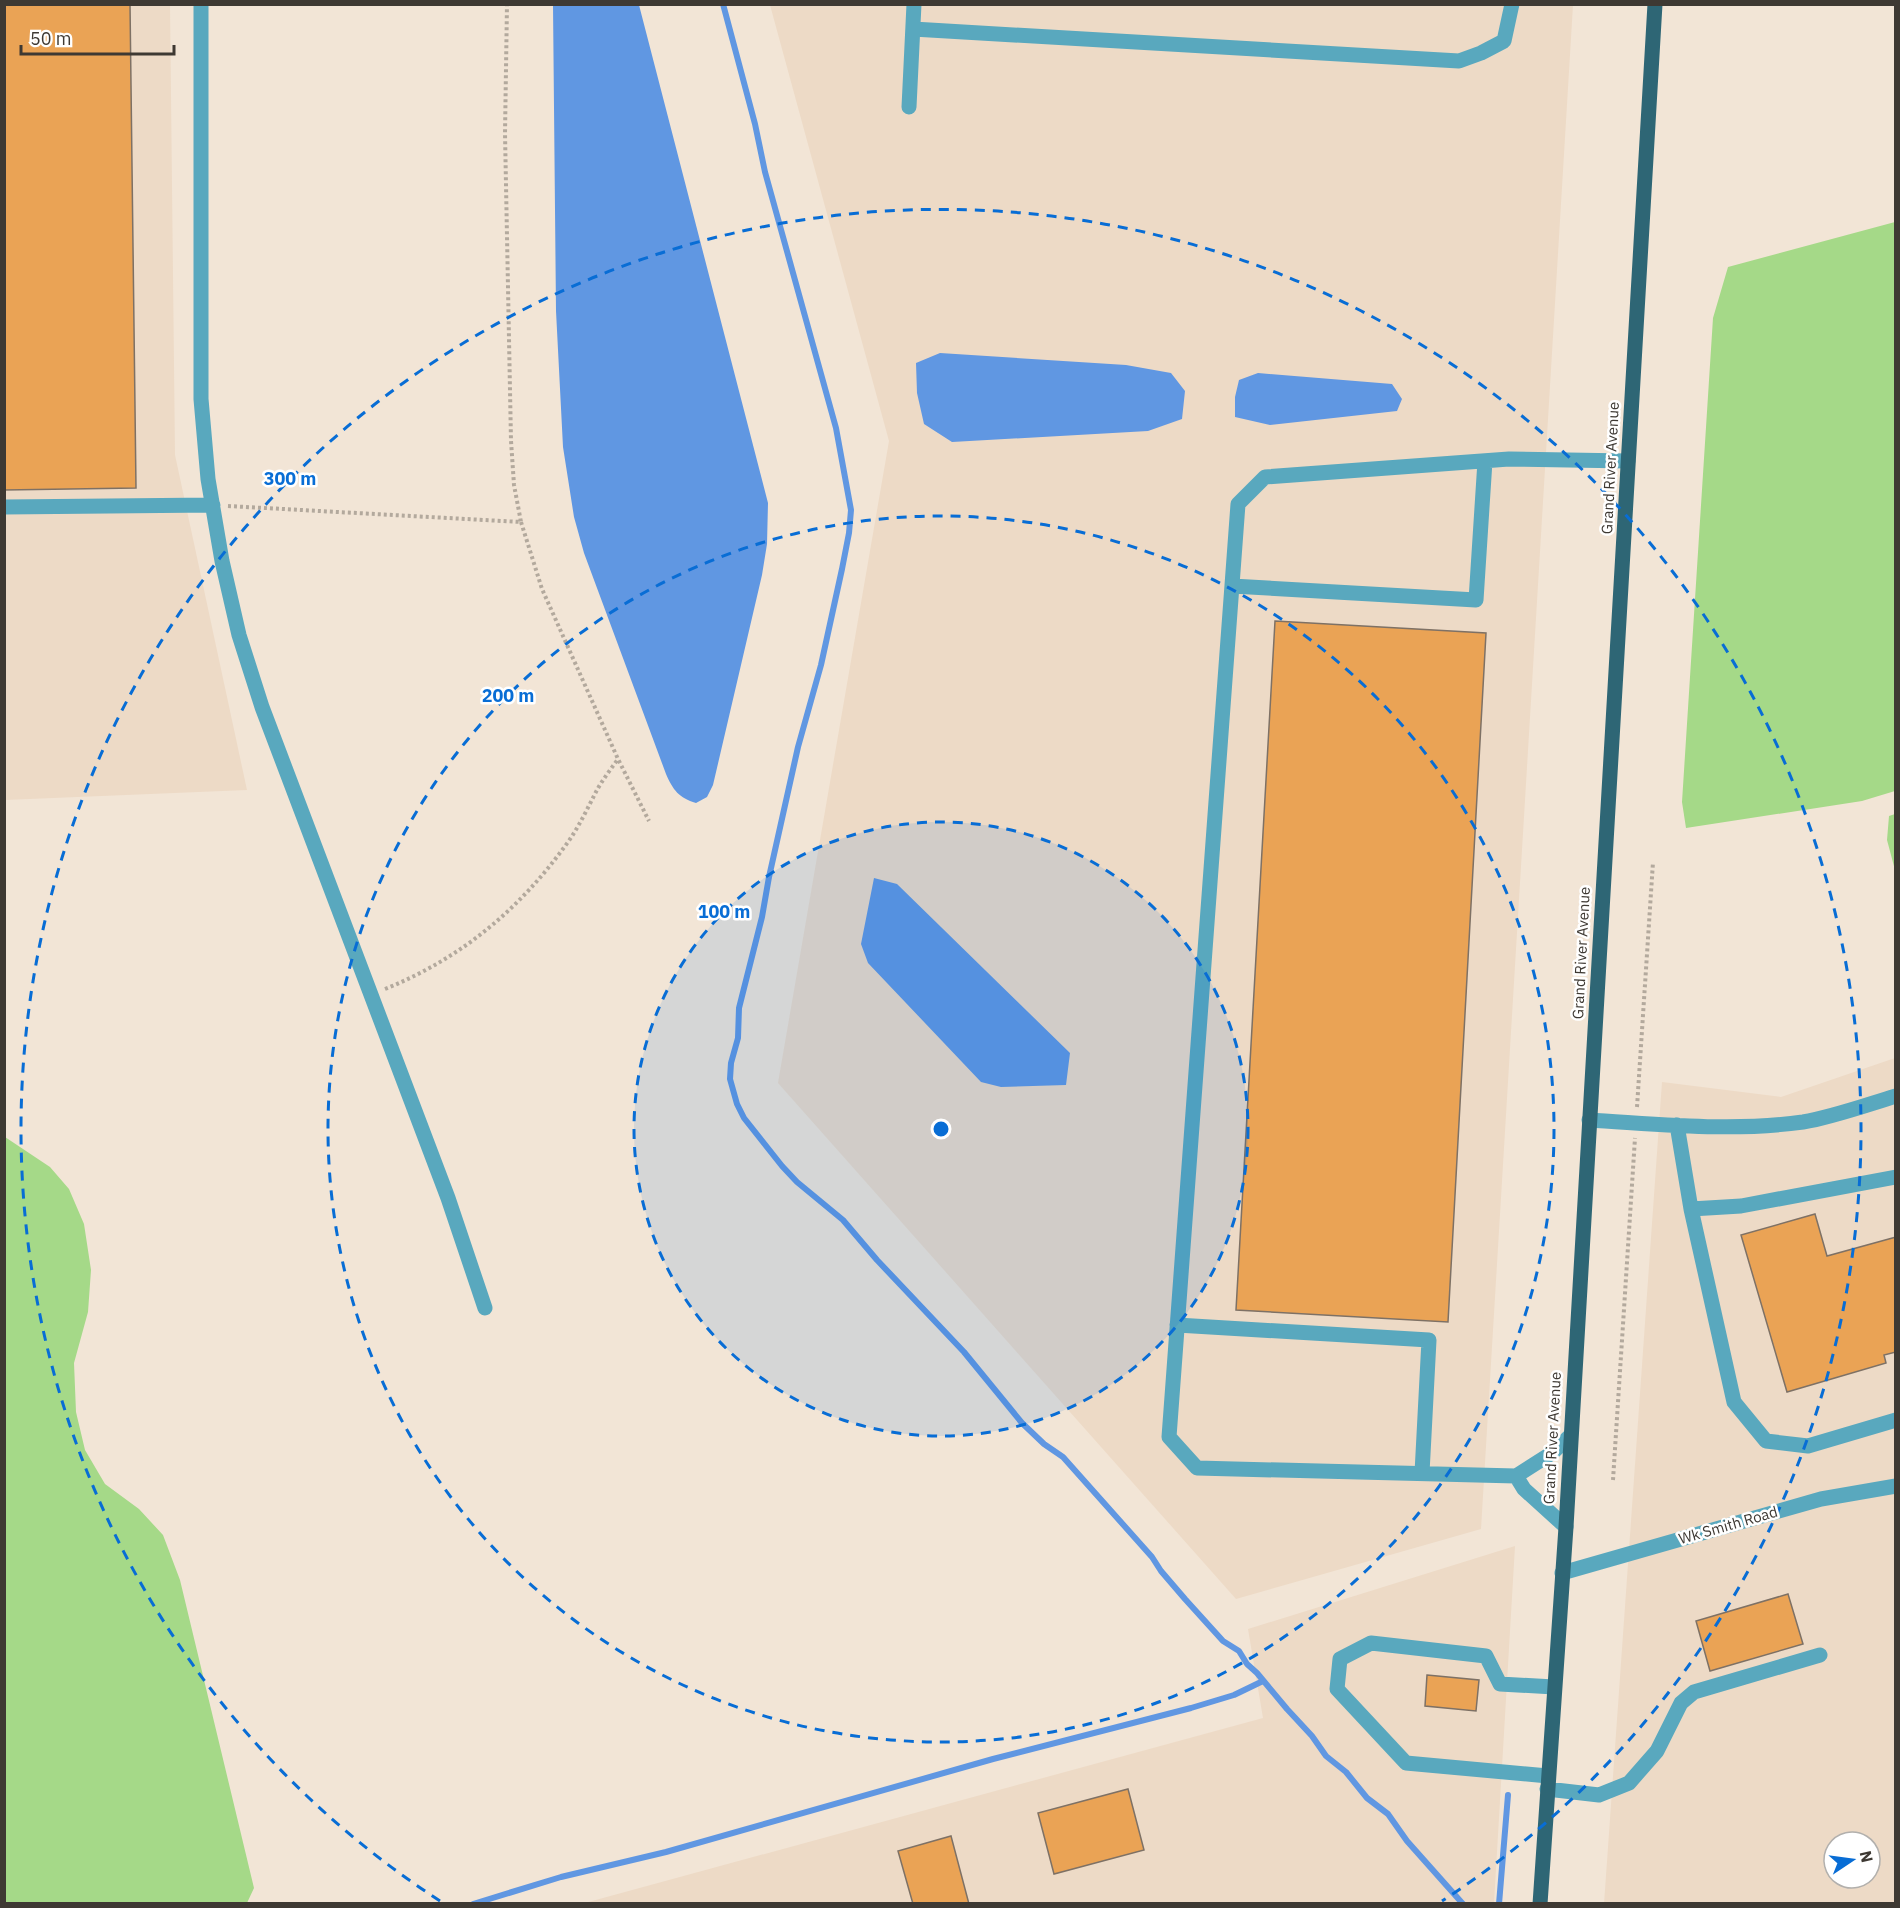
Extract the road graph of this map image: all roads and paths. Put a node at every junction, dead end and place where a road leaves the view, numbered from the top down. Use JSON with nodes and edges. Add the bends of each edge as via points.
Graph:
{"nodes":[{"id":1,"x":201,"y":4,"type":"edge"},
{"id":2,"x":507,"y":4,"type":"edge"},
{"id":3,"x":914,"y":4,"type":"edge"},
{"id":4,"x":1512,"y":4,"type":"edge"},
{"id":5,"x":1655,"y":4,"type":"edge"},
{"id":6,"x":913,"y":29,"type":"junction"},
{"id":7,"x":909,"y":107,"type":"dead end"},
{"id":8,"x":1485,"y":461,"type":"junction"},
{"id":9,"x":1628,"y":461,"type":"junction"},
{"id":10,"x":213,"y":505,"type":"junction"},
{"id":11,"x":4,"y":507,"type":"edge"},
{"id":12,"x":521,"y":522,"type":"junction"},
{"id":13,"x":1232,"y":586,"type":"junction"},
{"id":14,"x":618,"y":759,"type":"junction"},
{"id":15,"x":649,"y":821,"type":"dead end"},
{"id":16,"x":1653,"y":862,"type":"dead end"},
{"id":17,"x":371,"y":995,"type":"junction"},
{"id":18,"x":1896,"y":1096,"type":"edge"},
{"id":19,"x":1589,"y":1120,"type":"junction"},
{"id":20,"x":1636,"y":1123,"type":"junction"},
{"id":21,"x":1677,"y":1125,"type":"junction"},
{"id":22,"x":1896,"y":1177,"type":"edge"},
{"id":23,"x":1691,"y":1209,"type":"junction"},
{"id":24,"x":485,"y":1308,"type":"dead end"},
{"id":25,"x":1177,"y":1325,"type":"junction"},
{"id":26,"x":1896,"y":1420,"type":"edge"},
{"id":27,"x":1570,"y":1436,"type":"junction"},
{"id":28,"x":1422,"y":1473,"type":"junction"},
{"id":29,"x":1516,"y":1476,"type":"junction"},
{"id":30,"x":1613,"y":1480,"type":"dead end"},
{"id":31,"x":1896,"y":1486,"type":"edge"},
{"id":32,"x":1566,"y":1527,"type":"junction"},
{"id":33,"x":1562,"y":1573,"type":"junction"},
{"id":34,"x":1820,"y":1655,"type":"dead end"},
{"id":35,"x":1554,"y":1687,"type":"junction"},
{"id":36,"x":1548,"y":1782,"type":"junction"},
{"id":37,"x":1540,"y":1904,"type":"edge"}],
"edges":[{"from":1,"to":10,"type":"street","via":[[201,399]]},
{"from":2,"to":12,"type":"path","via":[[505,133],[511,441]]},
{"from":3,"to":6,"type":"street"},
{"from":4,"to":6,"type":"street","via":[[1504,41],[1459,61]]},
{"from":5,"to":9,"type":"main road","name":"Grand River Avenue"},
{"from":6,"to":7,"type":"street"},
{"from":8,"to":9,"type":"street"},
{"from":8,"to":13,"type":"street","via":[[1265,477],[1238,504]]},
{"from":8,"to":13,"type":"street","via":[[1476,600]]},
{"from":9,"to":19,"type":"main road","name":"Grand River Avenue"},
{"from":10,"to":11,"type":"street"},
{"from":10,"to":12,"type":"path"},
{"from":10,"to":17,"type":"street","via":[[239,635]]},
{"from":12,"to":14,"type":"path","via":[[542,589]]},
{"from":13,"to":25,"type":"street"},
{"from":14,"to":15,"type":"path"},
{"from":14,"to":17,"type":"path","via":[[568,841],[509,912],[440,964]]},
{"from":16,"to":20,"type":"path"},
{"from":17,"to":24,"type":"street"},
{"from":18,"to":21,"type":"street","via":[[1805,1121],[1756,1126]]},
{"from":19,"to":20,"type":"street"},
{"from":19,"to":27,"type":"main road","name":"Grand River Avenue"},
{"from":20,"to":21,"type":"street"},
{"from":20,"to":30,"type":"path"},
{"from":21,"to":23,"type":"street"},
{"from":22,"to":23,"type":"street","via":[[1741,1206]]},
{"from":23,"to":26,"type":"street","via":[[1734,1402],[1766,1441],[1808,1446]]},
{"from":25,"to":28,"type":"street","via":[[1169,1437],[1197,1468]]},
{"from":25,"to":28,"type":"street","via":[[1429,1340]]},
{"from":27,"to":29,"type":"street"},
{"from":27,"to":32,"type":"main road","name":"Grand River Avenue"},
{"from":28,"to":29,"type":"street"},
{"from":29,"to":32,"type":"street","via":[[1524,1490]]},
{"from":31,"to":33,"type":"street","name":"Wk Smith Road","via":[[1821,1499]]},
{"from":32,"to":33,"type":"main road","name":"Grand River Avenue"},
{"from":33,"to":35,"type":"main road","name":"Grand River Avenue"},
{"from":34,"to":36,"type":"street","via":[[1694,1692],[1681,1704],[1657,1751],[1629,1783],[1599,1795]]},
{"from":35,"to":36,"type":"main road","name":"Grand River Avenue"},
{"from":35,"to":36,"type":"street","via":[[1500,1684],[1486,1656],[1371,1643],[1340,1659],[1337,1689],[1406,1763]]},
{"from":36,"to":37,"type":"main road","name":"Grand River Avenue"}]}
